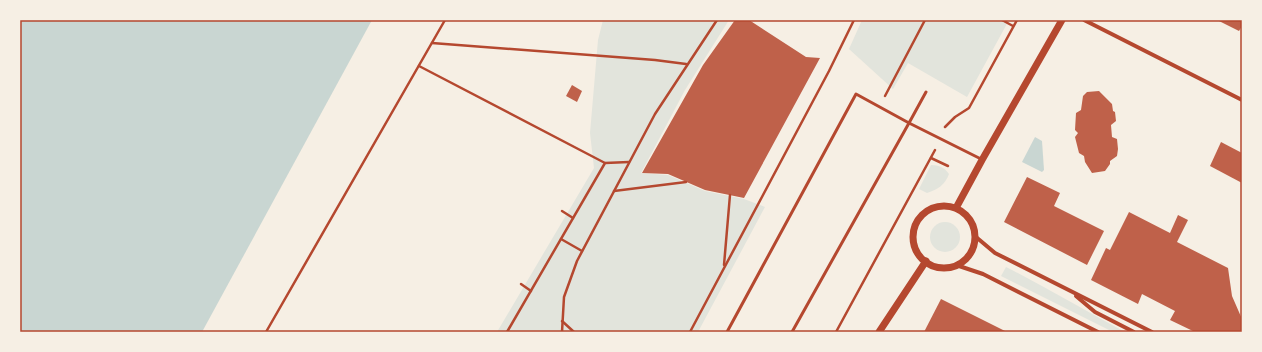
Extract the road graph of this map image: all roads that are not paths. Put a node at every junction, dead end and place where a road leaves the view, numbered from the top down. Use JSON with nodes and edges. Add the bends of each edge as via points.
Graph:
{"nodes":[{"id":1,"x":1062,"y":20,"type":"edge"},
{"id":2,"x":1084,"y":20,"type":"edge"},
{"id":3,"x":926,"y":92,"type":"dead end"},
{"id":4,"x":1242,"y":100,"type":"edge"},
{"id":5,"x":909,"y":123,"type":"junction"},
{"id":6,"x":982,"y":160,"type":"junction"},
{"id":7,"x":956,"y":208,"type":"junction"},
{"id":8,"x":976,"y":237,"type":"junction"},
{"id":9,"x":926,"y":261,"type":"junction"},
{"id":10,"x":956,"y":266,"type":"junction"},
{"id":11,"x":1071,"y":292,"type":"junction"},
{"id":12,"x":728,"y":332,"type":"edge"},
{"id":13,"x":792,"y":332,"type":"edge"},
{"id":14,"x":879,"y":332,"type":"edge"},
{"id":15,"x":1098,"y":332,"type":"edge"},
{"id":16,"x":1134,"y":332,"type":"edge"},
{"id":17,"x":1152,"y":332,"type":"edge"}],
"edges":[{"from":1,"to":6,"type":"street"},
{"from":2,"to":4,"type":"street"},
{"from":3,"to":5,"type":"lane"},
{"from":5,"to":6,"type":"lane"},
{"from":5,"to":12,"type":"lane","via":[[856,94]]},
{"from":5,"to":13,"type":"lane"},
{"from":6,"to":7,"type":"street"},
{"from":7,"to":8,"type":"street","via":[[970,220]]},
{"from":7,"to":9,"type":"street","via":[[934,207],[925,212],[918,221],[914,242],[918,253]]},
{"from":8,"to":10,"type":"street","via":[[970,254]]},
{"from":8,"to":11,"type":"street","via":[[995,253]]},
{"from":9,"to":10,"type":"street","via":[[940,268]]},
{"from":9,"to":14,"type":"street"},
{"from":10,"to":15,"type":"street","via":[[983,274]]},
{"from":11,"to":16,"type":"street","via":[[1096,312]]},
{"from":11,"to":17,"type":"street"}]}
